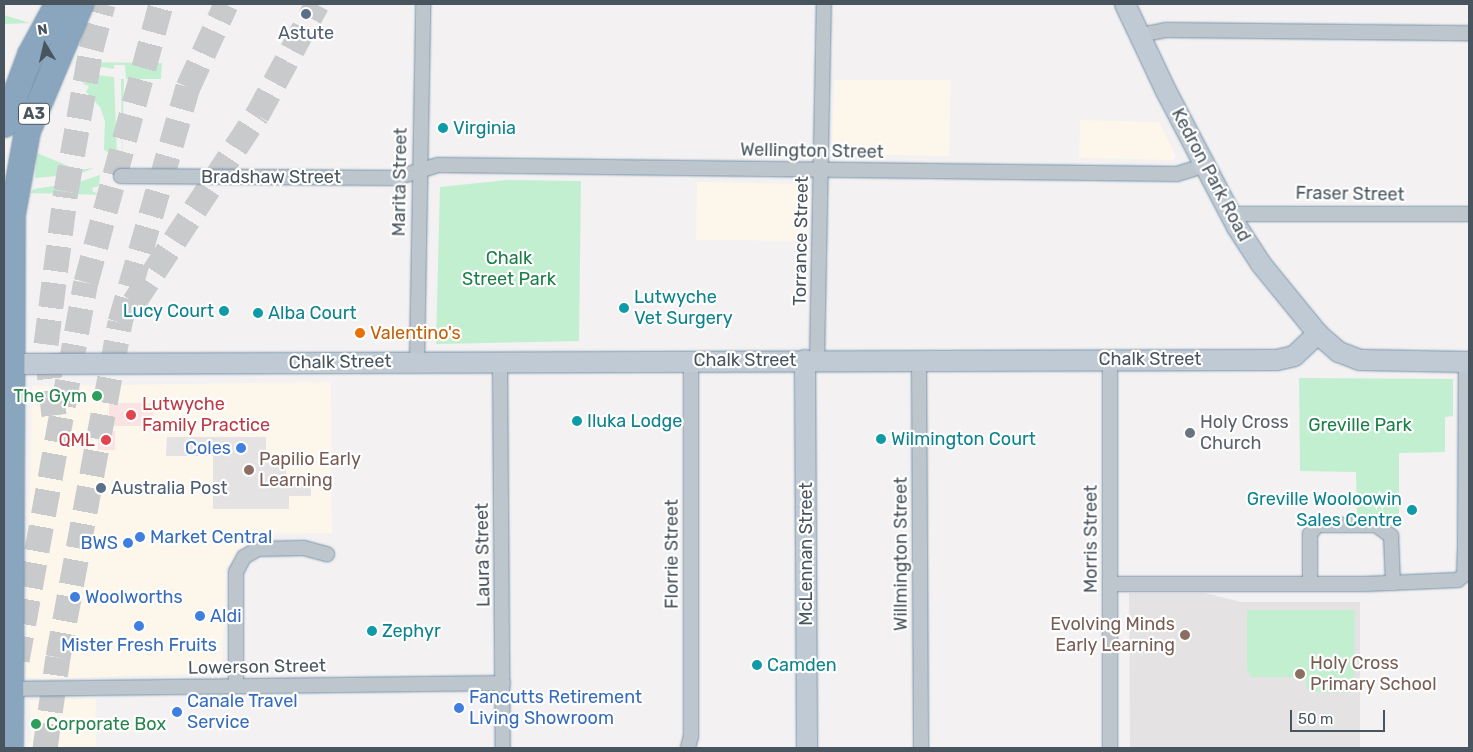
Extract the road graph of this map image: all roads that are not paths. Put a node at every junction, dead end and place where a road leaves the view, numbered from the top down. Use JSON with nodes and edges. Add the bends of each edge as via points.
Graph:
{"nodes":[{"id":1,"x":57,"y":4,"type":"edge"},
{"id":2,"x":80,"y":4,"type":"edge"},
{"id":3,"x":423,"y":4,"type":"edge"},
{"id":4,"x":824,"y":4,"type":"edge"},
{"id":5,"x":1125,"y":4,"type":"edge"},
{"id":6,"x":1469,"y":33,"type":"edge"},
{"id":7,"x":1140,"y":35,"type":"junction"},
{"id":8,"x":4,"y":124,"type":"edge"},
{"id":9,"x":1204,"y":166,"type":"junction"},
{"id":10,"x":14,"y":170,"type":"edge"},
{"id":11,"x":420,"y":170,"type":"junction"},
{"id":12,"x":822,"y":170,"type":"junction"},
{"id":13,"x":121,"y":176,"type":"dead end"},
{"id":14,"x":1230,"y":214,"type":"junction"},
{"id":15,"x":1469,"y":214,"type":"edge"},
{"id":16,"x":1318,"y":334,"type":"junction"},
{"id":17,"x":919,"y":359,"type":"junction"},
{"id":18,"x":1110,"y":359,"type":"junction"},
{"id":19,"x":691,"y":360,"type":"junction"},
{"id":20,"x":811,"y":360,"type":"junction"},
{"id":21,"x":417,"y":361,"type":"junction"},
{"id":22,"x":500,"y":361,"type":"junction"},
{"id":23,"x":1468,"y":362,"type":"edge"},
{"id":24,"x":7,"y":364,"type":"edge"},
{"id":25,"x":1467,"y":545,"type":"edge"},
{"id":26,"x":327,"y":554,"type":"dead end"},
{"id":27,"x":1466,"y":577,"type":"edge"},
{"id":28,"x":1393,"y":583,"type":"junction"},
{"id":29,"x":1110,"y":584,"type":"junction"},
{"id":30,"x":1310,"y":584,"type":"junction"},
{"id":31,"x":503,"y":683,"type":"junction"},
{"id":32,"x":236,"y":686,"type":"junction"},
{"id":33,"x":11,"y":689,"type":"junction"},
{"id":34,"x":8,"y":740,"type":"edge"},
{"id":35,"x":503,"y":748,"type":"edge"},
{"id":36,"x":688,"y":748,"type":"edge"},
{"id":37,"x":807,"y":748,"type":"edge"},
{"id":38,"x":921,"y":748,"type":"edge"},
{"id":39,"x":1110,"y":748,"type":"edge"}],
"edges":[{"from":1,"to":8,"type":"highway","number":"A3","via":[[36,42]]},
{"from":2,"to":10,"type":"highway","number":"A3","via":[[33,115]]},
{"from":3,"to":11,"type":"street","name":"Marita Street"},
{"from":4,"to":12,"type":"street","name":"Torrance Street"},
{"from":5,"to":7,"type":"street","name":"Kedron Park Road"},
{"from":6,"to":7,"type":"street","via":[[1166,30]]},
{"from":7,"to":9,"type":"street","name":"Kedron Park Road"},
{"from":9,"to":12,"type":"street","name":"Wellington Street","via":[[1177,174]]},
{"from":9,"to":14,"type":"street","name":"Kedron Park Road"},
{"from":10,"to":24,"type":"highway","number":"A3"},
{"from":11,"to":12,"type":"street","name":"Wellington Street","via":[[438,165],[550,164]]},
{"from":11,"to":13,"type":"street","name":"Bradshaw Street","via":[[396,178]]},
{"from":11,"to":21,"type":"street","name":"Marita Street"},
{"from":12,"to":20,"type":"street","name":"Torrance Street"},
{"from":14,"to":15,"type":"street","name":"Fraser Street"},
{"from":14,"to":16,"type":"street","name":"Kedron Park Road","via":[[1260,264]]},
{"from":16,"to":18,"type":"street","name":"Chalk Street","via":[[1294,356],[1284,360]]},
{"from":16,"to":23,"type":"street","via":[[1339,352],[1360,360]]},
{"from":17,"to":18,"type":"street","name":"Chalk Street"},
{"from":17,"to":20,"type":"street","name":"Chalk Street"},
{"from":17,"to":38,"type":"street","name":"Willmington Street"},
{"from":18,"to":29,"type":"street","name":"Morris Street"},
{"from":19,"to":20,"type":"street","name":"Chalk Street"},
{"from":19,"to":22,"type":"street","name":"Chalk Street"},
{"from":19,"to":36,"type":"street","name":"Florrie Street","via":[[691,736]]},
{"from":20,"to":37,"type":"street","name":"McLennan Street"},
{"from":21,"to":22,"type":"street","name":"Chalk Street"},
{"from":21,"to":24,"type":"street","name":"Chalk Street"},
{"from":22,"to":31,"type":"street","name":"Laura Street"},
{"from":23,"to":25,"type":"street"},
{"from":24,"to":33,"type":"highway","number":"A3"},
{"from":25,"to":27,"type":"street"},
{"from":26,"to":32,"type":"street","via":[[304,548],[258,549],[244,557],[236,572]]},
{"from":27,"to":28,"type":"street","via":[[1448,582]]},
{"from":28,"to":30,"type":"street"},
{"from":28,"to":30,"type":"street","via":[[1391,536],[1376,525],[1317,525],[1310,534]]},
{"from":29,"to":30,"type":"street"},
{"from":29,"to":39,"type":"street","name":"Morris Street"},
{"from":31,"to":32,"type":"street","name":"Lowerson Street"},
{"from":31,"to":35,"type":"street","name":"Laura Street"},
{"from":32,"to":33,"type":"street","name":"Lowerson Street"},
{"from":33,"to":34,"type":"highway","number":"A3"}]}
